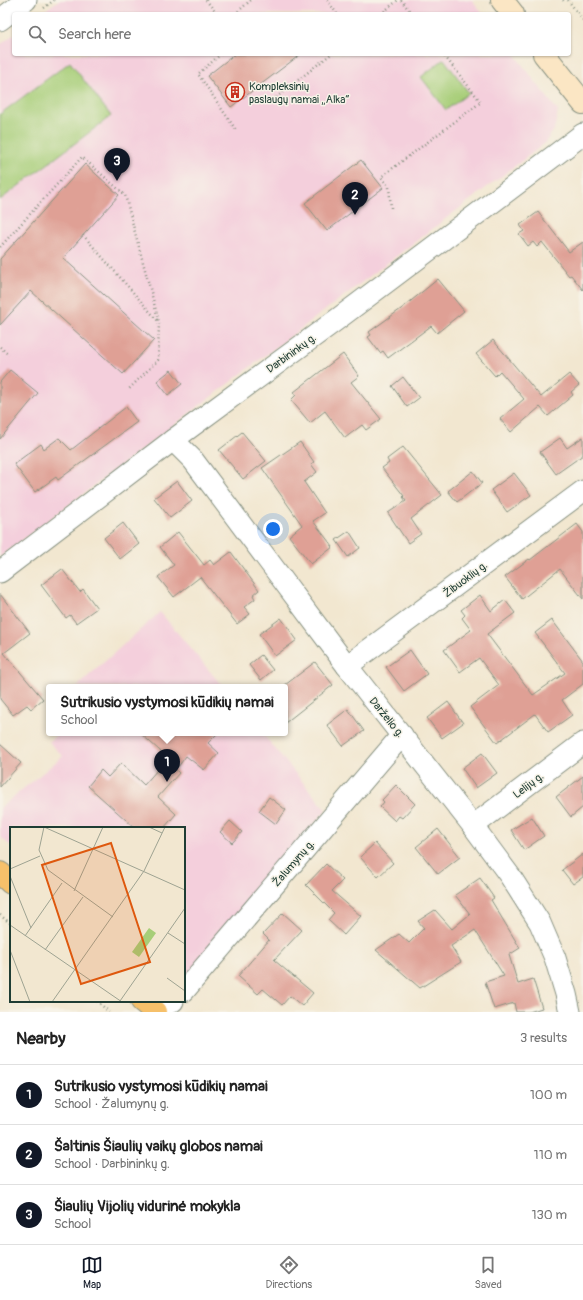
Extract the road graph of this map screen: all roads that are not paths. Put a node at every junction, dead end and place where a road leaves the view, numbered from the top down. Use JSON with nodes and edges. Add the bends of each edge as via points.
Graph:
{"nodes":[{"id":1,"x":26,"y":0,"type":"edge"},
{"id":2,"x":502,"y":0,"type":"edge"},
{"id":3,"x":511,"y":12,"type":"edge"},
{"id":4,"x":0,"y":20,"type":"edge"},
{"id":5,"x":546,"y":56,"type":"edge"},
{"id":6,"x":583,"y":103,"type":"edge"},
{"id":7,"x":583,"y":134,"type":"edge"},
{"id":8,"x":173,"y":440,"type":"junction"},
{"id":9,"x":583,"y":491,"type":"edge"},
{"id":10,"x":0,"y":572,"type":"edge"},
{"id":11,"x":347,"y":666,"type":"junction"},
{"id":12,"x":402,"y":736,"type":"junction"},
{"id":13,"x":583,"y":743,"type":"edge"},
{"id":14,"x":473,"y":826,"type":"junction"},
{"id":15,"x":0,"y":873,"type":"edge"},
{"id":16,"x":10,"y":882,"type":"edge"},
{"id":17,"x":185,"y":990,"type":"edge"},
{"id":18,"x":170,"y":1002,"type":"edge"},
{"id":19,"x":150,"y":1009,"type":"edge"},
{"id":20,"x":570,"y":1012,"type":"edge"}],
"edges":[{"from":1,"to":4,"type":"street"},
{"from":2,"to":3,"type":"main road"},
{"from":5,"to":6,"type":"main road"},
{"from":7,"to":8,"type":"street","name":"Darbininkų g."},
{"from":8,"to":10,"type":"street","name":"Darbininkų g."},
{"from":8,"to":11,"type":"street","name":"Darželio g.","via":[[193,460]]},
{"from":9,"to":11,"type":"street","name":"Žibuoklių g."},
{"from":11,"to":12,"type":"street","name":"Darželio g."},
{"from":12,"to":14,"type":"street","name":"Darželio g."},
{"from":12,"to":17,"type":"street","name":"Žalumynų g."},
{"from":13,"to":14,"type":"street","name":"Lelijų g."},
{"from":14,"to":20,"type":"street","name":"Darželio g.","via":[[510,876],[540,923],[555,958]]},
{"from":15,"to":16,"type":"highway"},
{"from":18,"to":19,"type":"street"}]}
